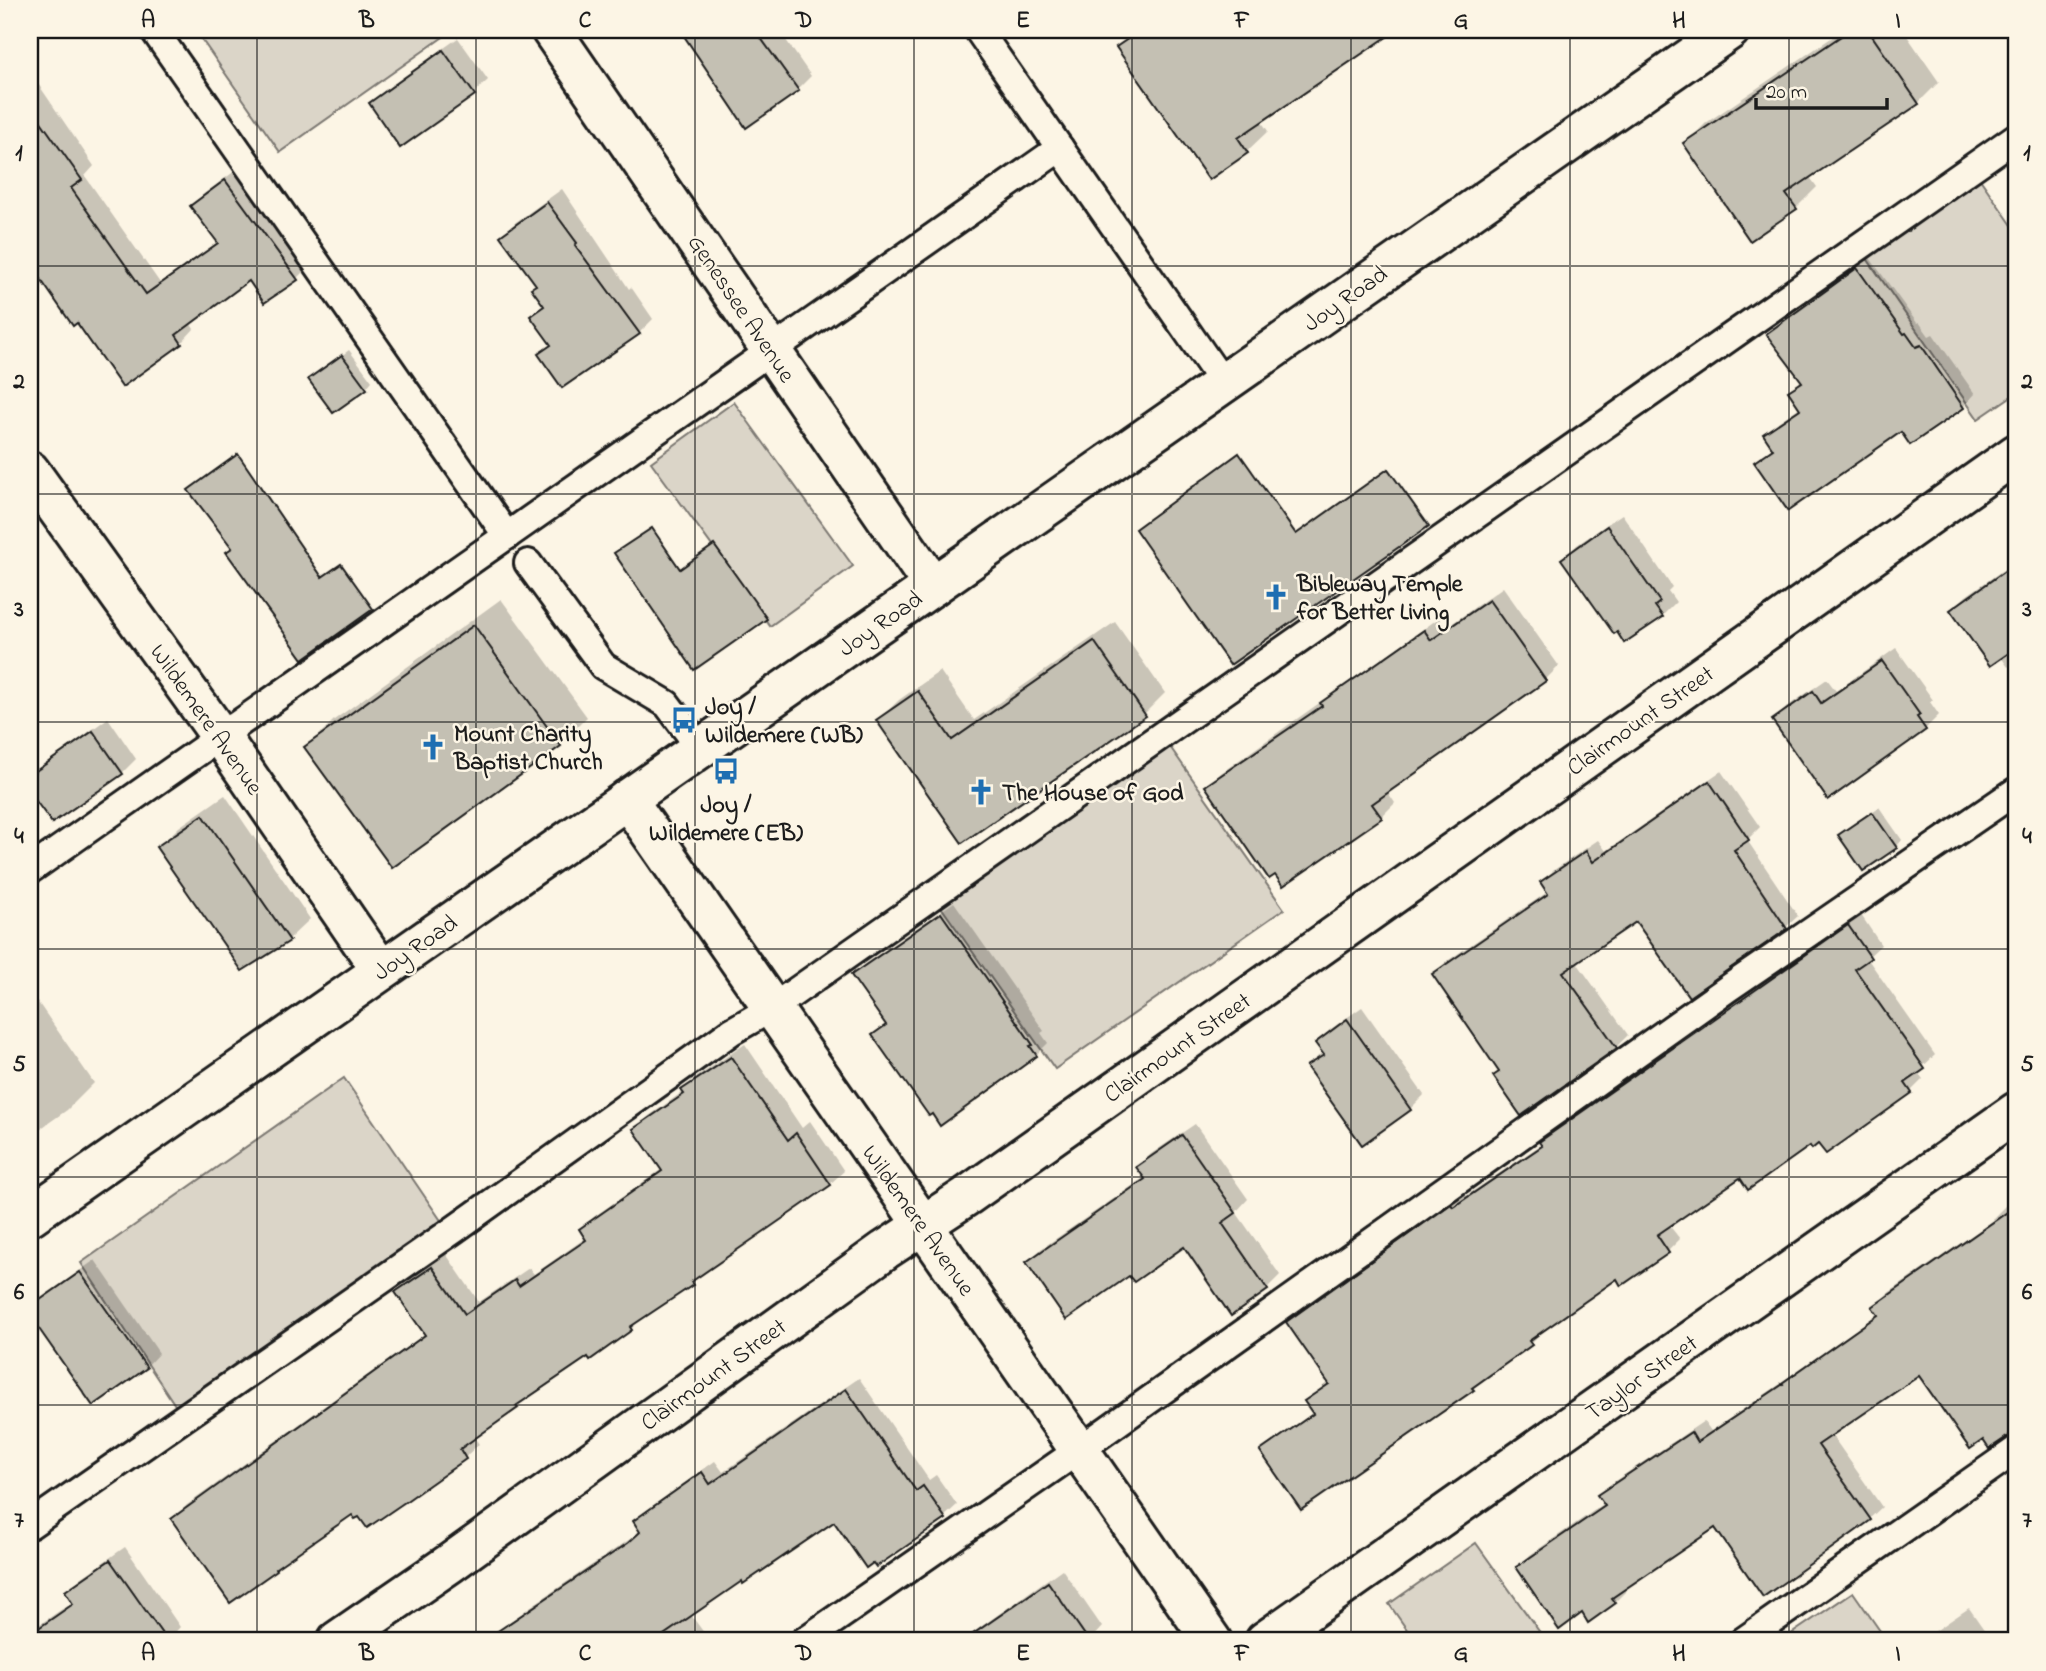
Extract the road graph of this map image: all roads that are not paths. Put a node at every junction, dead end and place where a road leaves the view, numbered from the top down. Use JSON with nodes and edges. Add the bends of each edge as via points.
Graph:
{"nodes":[{"id":1,"x":154,"y":30,"type":"edge"},
{"id":2,"x":551,"y":30,"type":"edge"},
{"id":3,"x":978,"y":30,"type":"edge"},
{"id":4,"x":1730,"y":30,"type":"edge"},
{"id":5,"x":2016,"y":137,"type":"edge"},
{"id":6,"x":1060,"y":148,"type":"junction"},
{"id":7,"x":771,"y":351,"type":"junction"},
{"id":8,"x":1223,"y":383,"type":"junction"},
{"id":9,"x":2016,"y":454,"type":"edge"},
{"id":10,"x":30,"y":471,"type":"edge"},
{"id":11,"x":507,"y":536,"type":"junction"},
{"id":12,"x":528,"y":563,"type":"dead end"},
{"id":13,"x":933,"y":586,"type":"junction"},
{"id":14,"x":221,"y":737,"type":"junction"},
{"id":15,"x":700,"y":748,"type":"junction"},
{"id":16,"x":2016,"y":791,"type":"edge"},
{"id":17,"x":626,"y":799,"type":"junction"},
{"id":18,"x":30,"y":870,"type":"edge"},
{"id":19,"x":381,"y":970,"type":"junction"},
{"id":20,"x":772,"y":1008,"type":"junction"},
{"id":21,"x":2016,"y":1112,"type":"edge"},
{"id":22,"x":30,"y":1216,"type":"edge"},
{"id":23,"x":923,"y":1226,"type":"junction"},
{"id":24,"x":1079,"y":1450,"type":"junction"},
{"id":25,"x":2016,"y":1450,"type":"edge"},
{"id":26,"x":30,"y":1525,"type":"edge"},
{"id":27,"x":337,"y":1641,"type":"edge"},
{"id":28,"x":804,"y":1641,"type":"edge"},
{"id":29,"x":1212,"y":1641,"type":"edge"},
{"id":30,"x":1265,"y":1641,"type":"edge"},
{"id":31,"x":1743,"y":1641,"type":"edge"}],
"edges":[{"from":1,"to":11,"type":"lane"},
{"from":2,"to":7,"type":"street","name":"Genessee Avenue"},
{"from":3,"to":6,"type":"lane"},
{"from":4,"to":8,"type":"street","name":"Joy Road"},
{"from":5,"to":20,"type":"lane"},
{"from":6,"to":7,"type":"lane"},
{"from":6,"to":8,"type":"lane"},
{"from":7,"to":11,"type":"lane"},
{"from":7,"to":13,"type":"street","name":"Genessee Avenue"},
{"from":8,"to":13,"type":"street","name":"Joy Road"},
{"from":9,"to":23,"type":"street","name":"Clairmount Street"},
{"from":10,"to":14,"type":"street","name":"Wildemere Avenue"},
{"from":11,"to":14,"type":"lane"},
{"from":12,"to":15,"type":"lane","via":[[604,666],[667,704]]},
{"from":13,"to":15,"type":"street","name":"Joy Road"},
{"from":14,"to":18,"type":"lane"},
{"from":14,"to":19,"type":"street","name":"Wildemere Avenue"},
{"from":15,"to":17,"type":"street","name":"Joy Road"},
{"from":16,"to":24,"type":"lane","via":[[1716,997]]},
{"from":17,"to":19,"type":"street","name":"Joy Road"},
{"from":17,"to":20,"type":"street","name":"Wildemere Avenue"},
{"from":19,"to":22,"type":"street","name":"Joy Road"},
{"from":20,"to":23,"type":"street","name":"Wildemere Avenue"},
{"from":20,"to":26,"type":"lane","via":[[732,1031]]},
{"from":21,"to":30,"type":"street","name":"Taylor Street"},
{"from":23,"to":24,"type":"street","name":"Wildemere Avenue"},
{"from":23,"to":27,"type":"street","name":"Clairmount Street"},
{"from":24,"to":28,"type":"lane"},
{"from":24,"to":29,"type":"street","name":"Wildemere Avenue"},
{"from":25,"to":31,"type":"lane"}]}
